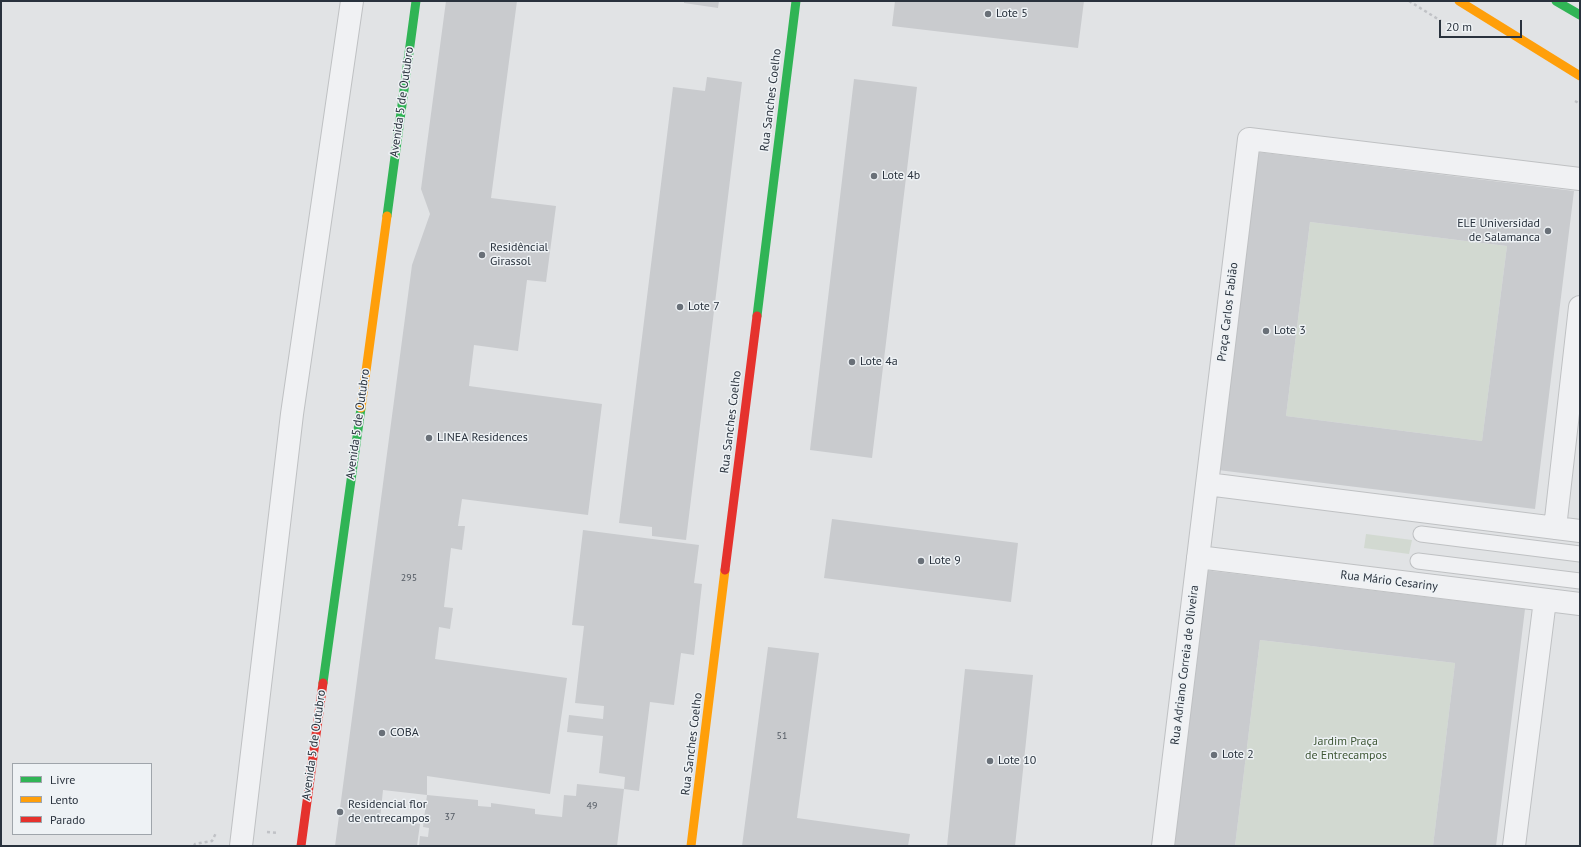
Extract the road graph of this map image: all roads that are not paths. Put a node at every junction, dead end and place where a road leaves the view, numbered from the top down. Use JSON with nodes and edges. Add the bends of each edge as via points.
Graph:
{"nodes":[{"id":1,"x":352,"y":1,"type":"edge"},
{"id":2,"x":416,"y":1,"type":"edge"},
{"id":3,"x":796,"y":1,"type":"edge"},
{"id":4,"x":1458,"y":1,"type":"edge"},
{"id":5,"x":1556,"y":1,"type":"edge"},
{"id":6,"x":1580,"y":15,"type":"edge"},
{"id":7,"x":1580,"y":76,"type":"edge"},
{"id":8,"x":1580,"y":179,"type":"edge"},
{"id":9,"x":1580,"y":307,"type":"edge"},
{"id":10,"x":1207,"y":484,"type":"junction"},
{"id":11,"x":1554,"y":528,"type":"junction"},
{"id":12,"x":1580,"y":531,"type":"edge"},
{"id":13,"x":1421,"y":534,"type":"dead end"},
{"id":14,"x":1580,"y":554,"type":"edge"},
{"id":15,"x":1198,"y":557,"type":"junction"},
{"id":16,"x":1418,"y":561,"type":"dead end"},
{"id":17,"x":1580,"y":581,"type":"edge"},
{"id":18,"x":1545,"y":600,"type":"junction"},
{"id":19,"x":1580,"y":604,"type":"edge"},
{"id":20,"x":240,"y":846,"type":"edge"},
{"id":21,"x":301,"y":846,"type":"edge"},
{"id":22,"x":691,"y":846,"type":"edge"},
{"id":23,"x":1163,"y":846,"type":"edge"},
{"id":24,"x":1514,"y":846,"type":"edge"}],
"edges":[{"from":1,"to":20,"type":"street","via":[[292,414]]},
{"from":2,"to":21,"type":"street","name":"Avenida 5 de Outubro"},
{"from":3,"to":22,"type":"street","name":"Rua Sanches Coelho"},
{"from":4,"to":7,"type":"street"},
{"from":5,"to":6,"type":"street"},
{"from":8,"to":10,"type":"street","name":"Praça Carlos Fabião","via":[[1249,139]]},
{"from":9,"to":11,"type":"street"},
{"from":10,"to":11,"type":"street"},
{"from":10,"to":15,"type":"street","name":"Rua Adriano Correia de Oliveira"},
{"from":11,"to":12,"type":"street"},
{"from":13,"to":14,"type":"lane"},
{"from":15,"to":18,"type":"street","name":"Rua Mário Cesariny"},
{"from":15,"to":23,"type":"street","name":"Rua Adriano Correia de Oliveira"},
{"from":16,"to":17,"type":"lane","name":"Rua Mário Cesariny"},
{"from":18,"to":19,"type":"street","name":"Rua Mário Cesariny"},
{"from":18,"to":24,"type":"street"}]}
